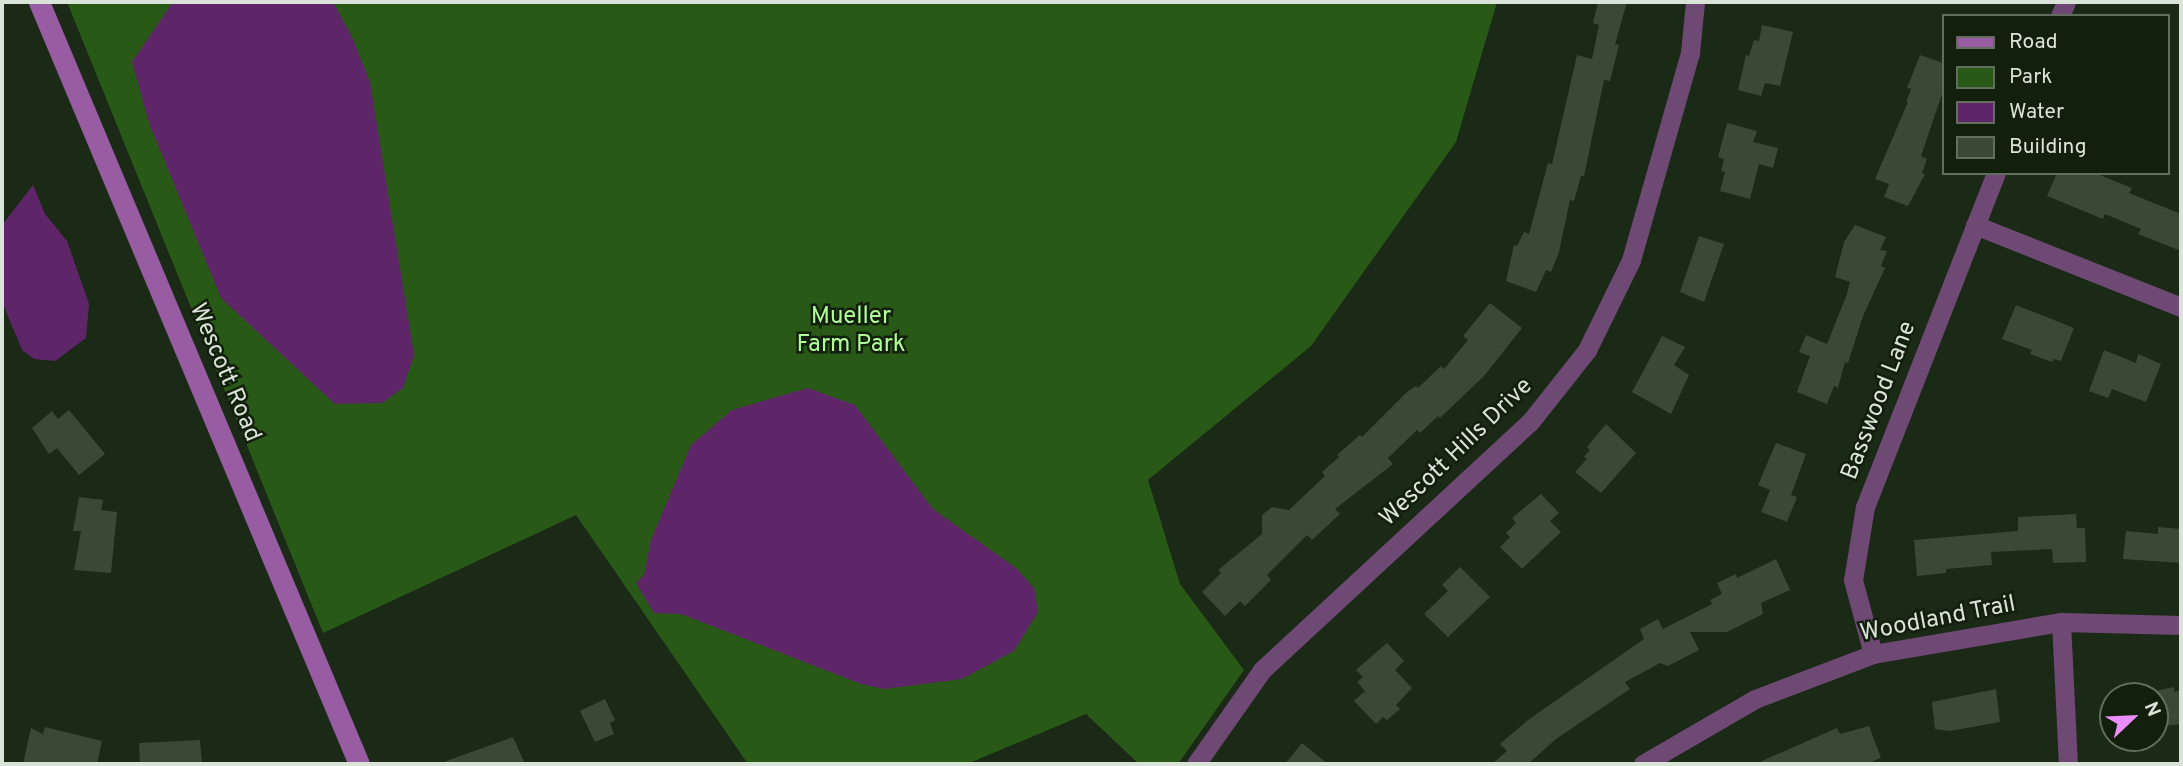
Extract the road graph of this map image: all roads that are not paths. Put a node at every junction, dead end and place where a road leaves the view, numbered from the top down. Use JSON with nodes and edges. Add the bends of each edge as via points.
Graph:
{"nodes":[{"id":1,"x":39,"y":2,"type":"edge"},
{"id":2,"x":1695,"y":2,"type":"edge"},
{"id":3,"x":1995,"y":175,"type":"edge"},
{"id":4,"x":1975,"y":225,"type":"junction"},
{"id":5,"x":2181,"y":307,"type":"edge"},
{"id":6,"x":2061,"y":622,"type":"junction"},
{"id":7,"x":2181,"y":625,"type":"edge"},
{"id":8,"x":1873,"y":654,"type":"junction"},
{"id":9,"x":359,"y":764,"type":"edge"},
{"id":10,"x":1196,"y":764,"type":"edge"},
{"id":11,"x":1643,"y":764,"type":"edge"},
{"id":12,"x":2068,"y":764,"type":"edge"}],
"edges":[{"from":1,"to":9,"type":"street","name":"Wescott Road"},
{"from":2,"to":10,"type":"street","name":"Wescott Hills Drive","via":[[1690,53],[1631,260],[1587,350],[1530,422],[1262,670]]},
{"from":3,"to":4,"type":"street","name":"Basswood Lane"},
{"from":4,"to":5,"type":"street"},
{"from":4,"to":8,"type":"street","name":"Basswood Lane","via":[[1865,507],[1853,580]]},
{"from":6,"to":7,"type":"street","name":"Woodland Trail"},
{"from":6,"to":8,"type":"street","name":"Woodland Trail"},
{"from":6,"to":12,"type":"street"},
{"from":8,"to":11,"type":"street","name":"Woodland Trail","via":[[1755,699]]}]}
